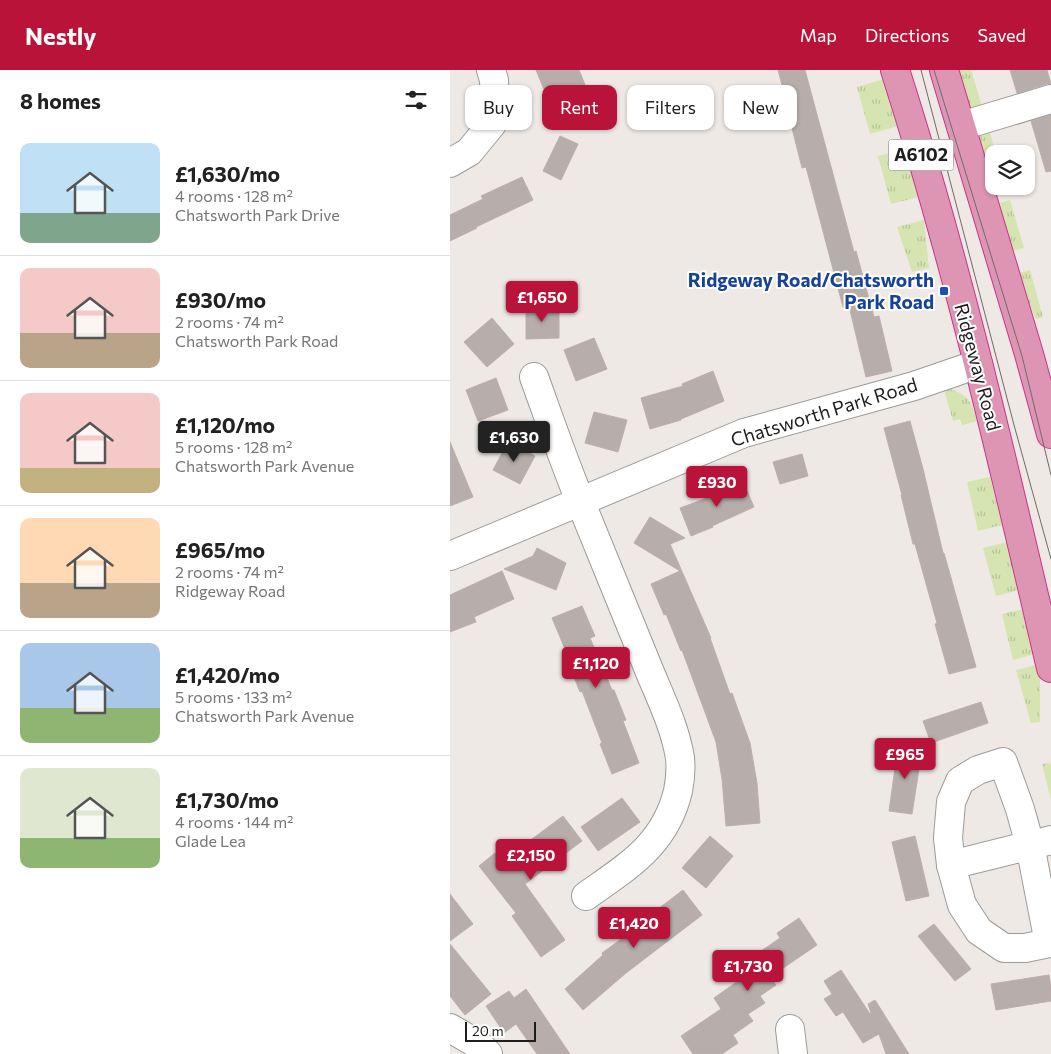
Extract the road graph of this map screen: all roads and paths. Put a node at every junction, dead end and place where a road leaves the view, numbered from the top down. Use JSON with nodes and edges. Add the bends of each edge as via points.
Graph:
{"nodes":[{"id":1,"x":491,"y":70,"type":"edge"},
{"id":2,"x":895,"y":70,"type":"edge"},
{"id":3,"x":944,"y":70,"type":"edge"},
{"id":4,"x":1051,"y":99,"type":"edge"},
{"id":5,"x":961,"y":126,"type":"junction"},
{"id":6,"x":450,"y":163,"type":"edge"},
{"id":7,"x":978,"y":364,"type":"junction"},
{"id":8,"x":534,"y":377,"type":"dead end"},
{"id":9,"x":1051,"y":434,"type":"edge"},
{"id":10,"x":580,"y":501,"type":"junction"},
{"id":11,"x":450,"y":556,"type":"edge"},
{"id":12,"x":1051,"y":668,"type":"edge"},
{"id":13,"x":1041,"y":842,"type":"edge"},
{"id":14,"x":951,"y":865,"type":"junction"},
{"id":15,"x":586,"y":896,"type":"dead end"},
{"id":16,"x":450,"y":1028,"type":"edge"},
{"id":17,"x":488,"y":1054,"type":"edge"}],
"edges":[{"from":1,"to":6,"type":"street","via":[[495,106],[492,124],[469,152]]},
{"from":2,"to":7,"type":"highway","name":"Ridgeway Road","number":"A6102"},
{"from":3,"to":5,"type":"highway","number":"A6102"},
{"from":4,"to":5,"type":"street"},
{"from":5,"to":9,"type":"highway","number":"A6102"},
{"from":7,"to":10,"type":"street","name":"Chatsworth Park Road","via":[[914,386],[744,433]]},
{"from":7,"to":12,"type":"highway","name":"Ridgeway Road","number":"A6102"},
{"from":8,"to":10,"type":"street"},
{"from":10,"to":11,"type":"street","name":"Chatsworth Park Road"},
{"from":10,"to":15,"type":"street","via":[[668,718],[680,769],[675,802],[665,826],[648,849]]},
{"from":13,"to":14,"type":"street"},
{"from":13,"to":14,"type":"street","via":[[1020,809],[1003,762],[978,770],[960,781],[951,802],[948,838]]},
{"from":13,"to":14,"type":"street","via":[[1049,943],[1004,948],[979,931],[962,905]]},
{"from":16,"to":17,"type":"street"}]}
